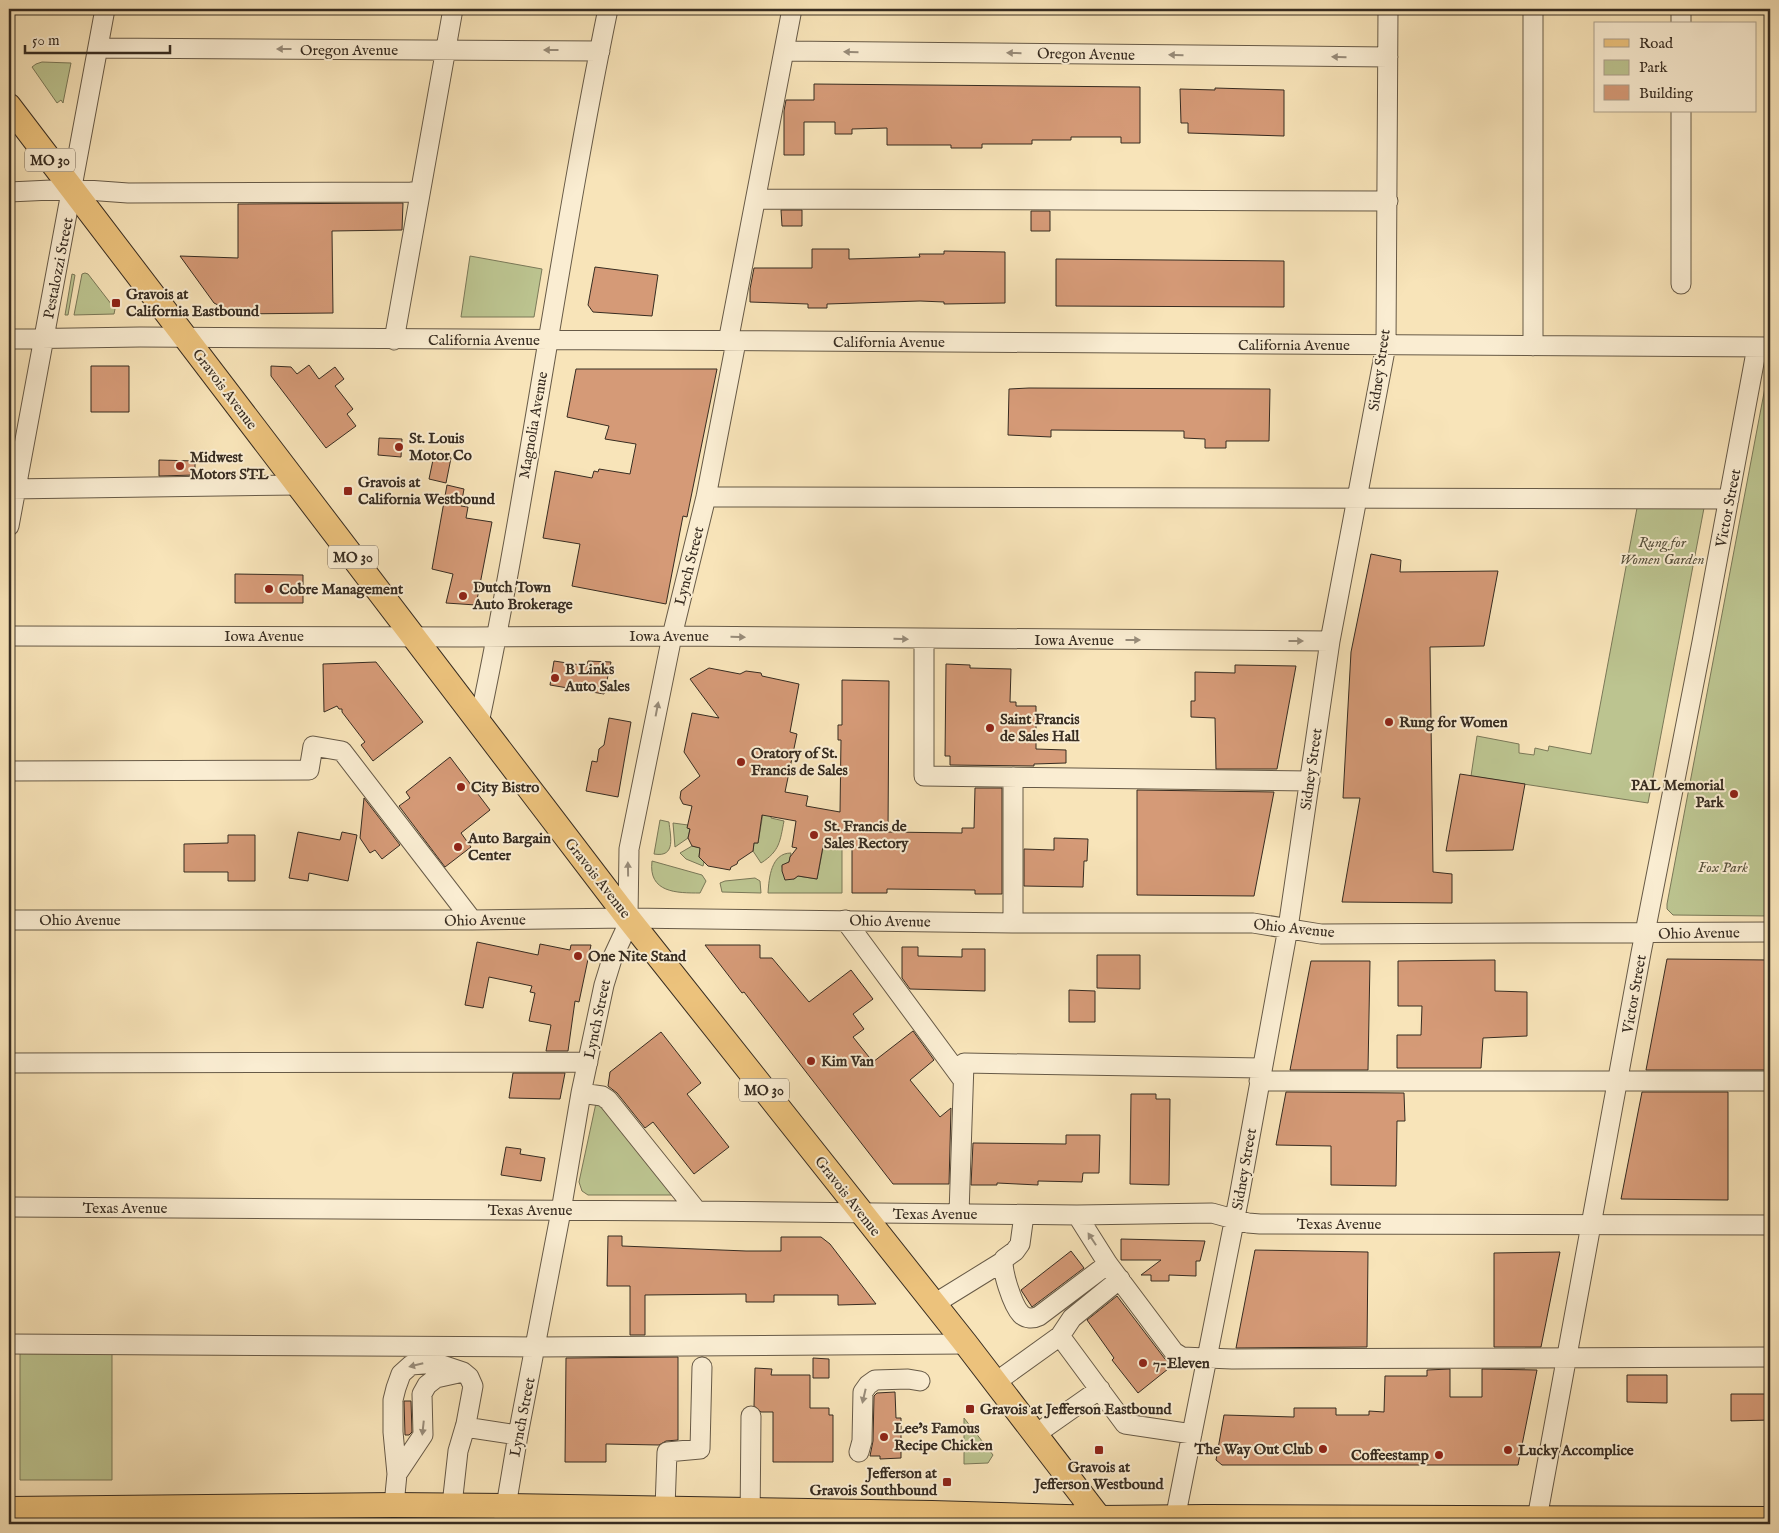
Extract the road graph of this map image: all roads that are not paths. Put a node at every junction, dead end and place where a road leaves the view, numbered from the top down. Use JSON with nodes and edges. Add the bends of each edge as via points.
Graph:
{"nodes":[{"id":1,"x":105,"y":9,"type":"edge"},
{"id":2,"x":453,"y":9,"type":"edge"},
{"id":3,"x":608,"y":9,"type":"edge"},
{"id":4,"x":792,"y":9,"type":"edge"},
{"id":5,"x":1388,"y":9,"type":"edge"},
{"id":6,"x":1533,"y":9,"type":"edge"},
{"id":7,"x":1681,"y":9,"type":"edge"},
{"id":8,"x":1681,"y":22,"type":"edge"},
{"id":9,"x":98,"y":48,"type":"junction"},
{"id":10,"x":444,"y":50,"type":"junction"},
{"id":11,"x":600,"y":51,"type":"junction"},
{"id":12,"x":784,"y":51,"type":"junction"},
{"id":13,"x":1388,"y":57,"type":"junction"},
{"id":14,"x":9,"y":106,"type":"edge"},
{"id":15,"x":1681,"y":112,"type":"edge"},
{"id":16,"x":73,"y":189,"type":"junction"},
{"id":17,"x":420,"y":190,"type":"junction"},
{"id":18,"x":9,"y":192,"type":"edge"},
{"id":19,"x":756,"y":199,"type":"junction"},
{"id":20,"x":1388,"y":201,"type":"junction"},
{"id":21,"x":1681,"y":284,"type":"dead end"},
{"id":22,"x":9,"y":338,"type":"edge"},
{"id":23,"x":44,"y":338,"type":"junction"},
{"id":24,"x":186,"y":339,"type":"junction"},
{"id":25,"x":394,"y":340,"type":"junction"},
{"id":26,"x":548,"y":341,"type":"junction"},
{"id":27,"x":732,"y":342,"type":"junction"},
{"id":28,"x":1386,"y":345,"type":"junction"},
{"id":29,"x":1533,"y":346,"type":"junction"},
{"id":30,"x":1764,"y":347,"type":"edge"},
{"id":31,"x":298,"y":485,"type":"junction"},
{"id":32,"x":12,"y":489,"type":"edge"},
{"id":33,"x":706,"y":498,"type":"junction"},
{"id":34,"x":1357,"y":498,"type":"junction"},
{"id":35,"x":1729,"y":499,"type":"junction"},
{"id":36,"x":9,"y":526,"type":"edge"},
{"id":37,"x":9,"y":636,"type":"edge"},
{"id":38,"x":672,"y":636,"type":"junction"},
{"id":39,"x":414,"y":637,"type":"junction"},
{"id":40,"x":496,"y":637,"type":"junction"},
{"id":41,"x":924,"y":639,"type":"junction"},
{"id":42,"x":1330,"y":641,"type":"junction"},
{"id":43,"x":479,"y":723,"type":"junction"},
{"id":44,"x":9,"y":771,"type":"edge"},
{"id":45,"x":1013,"y":777,"type":"junction"},
{"id":46,"x":1310,"y":781,"type":"junction"},
{"id":47,"x":628,"y":918,"type":"junction"},
{"id":48,"x":9,"y":920,"type":"edge"},
{"id":49,"x":472,"y":920,"type":"junction"},
{"id":50,"x":845,"y":920,"type":"junction"},
{"id":51,"x":1013,"y":923,"type":"junction"},
{"id":52,"x":1288,"y":928,"type":"junction"},
{"id":53,"x":1770,"y":932,"type":"edge"},
{"id":54,"x":1645,"y":934,"type":"junction"},
{"id":55,"x":588,"y":1062,"type":"junction"},
{"id":56,"x":9,"y":1063,"type":"edge"},
{"id":57,"x":1260,"y":1075,"type":"junction"},
{"id":58,"x":963,"y":1080,"type":"junction"},
{"id":59,"x":1618,"y":1081,"type":"junction"},
{"id":60,"x":1770,"y":1081,"type":"edge"},
{"id":61,"x":581,"y":1093,"type":"junction"},
{"id":62,"x":9,"y":1208,"type":"edge"},
{"id":63,"x":561,"y":1211,"type":"junction"},
{"id":64,"x":697,"y":1211,"type":"junction"},
{"id":65,"x":862,"y":1214,"type":"junction"},
{"id":66,"x":960,"y":1214,"type":"junction"},
{"id":67,"x":1024,"y":1214,"type":"junction"},
{"id":68,"x":1077,"y":1215,"type":"junction"},
{"id":69,"x":1235,"y":1219,"type":"junction"},
{"id":70,"x":1592,"y":1225,"type":"junction"},
{"id":71,"x":1770,"y":1225,"type":"edge"},
{"id":72,"x":1002,"y":1262,"type":"junction"},
{"id":73,"x":1108,"y":1264,"type":"junction"},
{"id":74,"x":1120,"y":1279,"type":"junction"},
{"id":75,"x":934,"y":1304,"type":"junction"},
{"id":76,"x":1060,"y":1336,"type":"junction"},
{"id":77,"x":9,"y":1344,"type":"edge"},
{"id":78,"x":966,"y":1344,"type":"junction"},
{"id":79,"x":536,"y":1347,"type":"junction"},
{"id":80,"x":1567,"y":1357,"type":"junction"},
{"id":81,"x":1770,"y":1357,"type":"edge"},
{"id":82,"x":1206,"y":1359,"type":"junction"},
{"id":83,"x":702,"y":1367,"type":"dead end"},
{"id":84,"x":463,"y":1372,"type":"junction"},
{"id":85,"x":920,"y":1381,"type":"dead end"},
{"id":86,"x":996,"y":1382,"type":"junction"},
{"id":87,"x":1100,"y":1390,"type":"junction"},
{"id":88,"x":751,"y":1416,"type":"dead end"},
{"id":89,"x":465,"y":1427,"type":"junction"},
{"id":90,"x":1036,"y":1434,"type":"junction"},
{"id":91,"x":1192,"y":1434,"type":"junction"},
{"id":92,"x":518,"y":1435,"type":"junction"},
{"id":93,"x":859,"y":1452,"type":"dead end"},
{"id":94,"x":397,"y":1474,"type":"junction"},
{"id":95,"x":394,"y":1505,"type":"junction"},
{"id":96,"x":452,"y":1505,"type":"junction"},
{"id":97,"x":665,"y":1508,"type":"junction"},
{"id":98,"x":9,"y":1509,"type":"edge"},
{"id":99,"x":505,"y":1515,"type":"edge"},
{"id":100,"x":750,"y":1517,"type":"edge"},
{"id":101,"x":1770,"y":1519,"type":"edge"},
{"id":102,"x":1175,"y":1520,"type":"edge"},
{"id":103,"x":1102,"y":1521,"type":"edge"},
{"id":104,"x":1536,"y":1521,"type":"edge"}],
"edges":[{"from":1,"to":9,"type":"street","name":"Pestalozzi Street"},
{"from":2,"to":10,"type":"street"},
{"from":3,"to":11,"type":"street","name":"Magnolia Avenue"},
{"from":4,"to":12,"type":"street","name":"Lynch Street"},
{"from":5,"to":13,"type":"street","name":"Sidney Street"},
{"from":6,"to":29,"type":"street"},
{"from":7,"to":8,"type":"street"},
{"from":10,"to":9,"type":"street","name":"Oregon Avenue","one_way":true},
{"from":9,"to":16,"type":"street","name":"Pestalozzi Street"},
{"from":11,"to":10,"type":"street","name":"Oregon Avenue","one_way":true},
{"from":10,"to":17,"type":"street"},
{"from":11,"to":26,"type":"street","name":"Magnolia Avenue"},
{"from":13,"to":12,"type":"street","name":"Oregon Avenue","one_way":true},
{"from":12,"to":19,"type":"street","name":"Lynch Street"},
{"from":13,"to":20,"type":"street","name":"Sidney Street"},
{"from":14,"to":16,"type":"main road","name":"Gravois Avenue","number":"MO 30"},
{"from":15,"to":21,"type":"street"},
{"from":16,"to":17,"type":"street","via":[[128,193]]},
{"from":16,"to":18,"type":"street"},
{"from":16,"to":23,"type":"street","name":"Pestalozzi Street"},
{"from":16,"to":24,"type":"main road","name":"Gravois Avenue","number":"MO 30"},
{"from":17,"to":25,"type":"street"},
{"from":19,"to":20,"type":"street"},
{"from":19,"to":27,"type":"street","name":"Lynch Street"},
{"from":20,"to":28,"type":"street","name":"Sidney Street"},
{"from":22,"to":23,"type":"street","name":"California Avenue"},
{"from":23,"to":24,"type":"street","name":"California Avenue"},
{"from":23,"to":32,"type":"street","name":"Pestalozzi Street"},
{"from":24,"to":25,"type":"street","name":"California Avenue"},
{"from":24,"to":31,"type":"main road","name":"Gravois Avenue","number":"MO 30"},
{"from":25,"to":26,"type":"street","name":"California Avenue"},
{"from":26,"to":27,"type":"street","name":"California Avenue"},
{"from":26,"to":40,"type":"street","name":"Magnolia Avenue"},
{"from":27,"to":28,"type":"street","name":"California Avenue"},
{"from":27,"to":33,"type":"street","name":"Lynch Street"},
{"from":28,"to":29,"type":"street","name":"California Avenue"},
{"from":28,"to":34,"type":"street","name":"Sidney Street"},
{"from":29,"to":30,"type":"street","name":"California Avenue"},
{"from":30,"to":35,"type":"street","name":"Victor Street"},
{"from":31,"to":32,"type":"street"},
{"from":31,"to":39,"type":"main road","name":"Gravois Avenue","number":"MO 30"},
{"from":32,"to":36,"type":"street","name":"Pestalozzi Street"},
{"from":33,"to":34,"type":"street"},
{"from":33,"to":38,"type":"street","name":"Lynch Street"},
{"from":34,"to":35,"type":"street"},
{"from":34,"to":42,"type":"street","name":"Sidney Street"},
{"from":35,"to":54,"type":"street","name":"Victor Street"},
{"from":37,"to":39,"type":"street","name":"Iowa Avenue"},
{"from":38,"to":40,"type":"street","name":"Iowa Avenue"},
{"from":38,"to":41,"type":"street","name":"Iowa Avenue","one_way":true},
{"from":47,"to":38,"type":"street","name":"Lynch Street","one_way":true,"via":[[629,849]]},
{"from":39,"to":40,"type":"street","name":"Iowa Avenue"},
{"from":39,"to":43,"type":"main road","name":"Gravois Avenue","number":"MO 30"},
{"from":40,"to":43,"type":"street","name":"Magnolia Avenue"},
{"from":41,"to":42,"type":"street","name":"Iowa Avenue","one_way":true},
{"from":41,"to":45,"type":"street","via":[[924,776]]},
{"from":42,"to":46,"type":"street","name":"Sidney Street"},
{"from":43,"to":47,"type":"main road","name":"Gravois Avenue","number":"MO 30"},
{"from":44,"to":49,"type":"street","via":[[309,770],[313,746],[342,752]]},
{"from":45,"to":46,"type":"street"},
{"from":45,"to":51,"type":"street"},
{"from":46,"to":52,"type":"street","name":"Sidney Street"},
{"from":47,"to":49,"type":"street","name":"Ohio Avenue"},
{"from":47,"to":50,"type":"street","name":"Ohio Avenue"},
{"from":47,"to":55,"type":"street","name":"Lynch Street","via":[[604,985]]},
{"from":47,"to":65,"type":"main road","name":"Gravois Avenue","number":"MO 30"},
{"from":48,"to":49,"type":"street","name":"Ohio Avenue"},
{"from":50,"to":51,"type":"street","name":"Ohio Avenue"},
{"from":50,"to":58,"type":"street"},
{"from":51,"to":52,"type":"street","name":"Ohio Avenue","via":[[1253,923]]},
{"from":52,"to":54,"type":"street","name":"Ohio Avenue","via":[[1321,934]]},
{"from":52,"to":57,"type":"street","name":"Sidney Street"},
{"from":53,"to":54,"type":"street","name":"Ohio Avenue"},
{"from":54,"to":59,"type":"street","name":"Victor Street"},
{"from":55,"to":56,"type":"street"},
{"from":55,"to":61,"type":"street","name":"Lynch Street"},
{"from":57,"to":58,"type":"street","via":[[964,1063]]},
{"from":57,"to":59,"type":"street"},
{"from":57,"to":69,"type":"street","name":"Sidney Street"},
{"from":58,"to":66,"type":"street"},
{"from":59,"to":60,"type":"street"},
{"from":59,"to":70,"type":"street","name":"Victor Street"},
{"from":61,"to":63,"type":"street","name":"Lynch Street"},
{"from":61,"to":64,"type":"street","via":[[608,1100]]},
{"from":62,"to":63,"type":"street","name":"Texas Avenue"},
{"from":63,"to":64,"type":"street","name":"Texas Avenue"},
{"from":63,"to":79,"type":"street","name":"Lynch Street"},
{"from":64,"to":65,"type":"street","name":"Texas Avenue"},
{"from":65,"to":66,"type":"street","name":"Texas Avenue"},
{"from":65,"to":75,"type":"main road","name":"Gravois Avenue","number":"MO 30"},
{"from":66,"to":67,"type":"street","name":"Texas Avenue"},
{"from":67,"to":68,"type":"street","name":"Texas Avenue"},
{"from":67,"to":72,"type":"street","via":[[1020,1244]]},
{"from":68,"to":69,"type":"street","name":"Texas Avenue","via":[[1212,1213]]},
{"from":73,"to":68,"type":"street","one_way":true},
{"from":69,"to":70,"type":"street","name":"Texas Avenue","via":[[1260,1224]]},
{"from":69,"to":82,"type":"street","name":"Sidney Street"},
{"from":70,"to":71,"type":"street","name":"Texas Avenue"},
{"from":70,"to":80,"type":"street","name":"Victor Street"},
{"from":72,"to":73,"type":"street","via":[[1017,1308],[1030,1318],[1044,1314]]},
{"from":72,"to":75,"type":"street"},
{"from":73,"to":74,"type":"street"},
{"from":74,"to":76,"type":"street","via":[[1072,1318]]},
{"from":74,"to":82,"type":"street","via":[[1174,1352],[1182,1357]]},
{"from":75,"to":78,"type":"main road","name":"Gravois Avenue","number":"MO 30"},
{"from":76,"to":86,"type":"street"},
{"from":76,"to":87,"type":"street"},
{"from":77,"to":79,"type":"street"},
{"from":78,"to":79,"type":"street"},
{"from":78,"to":86,"type":"main road","name":"Gravois Avenue","number":"MO 30"},
{"from":79,"to":92,"type":"street","name":"Lynch Street"},
{"from":80,"to":81,"type":"street"},
{"from":80,"to":82,"type":"street"},
{"from":80,"to":104,"type":"street","name":"Victor Street"},
{"from":82,"to":91,"type":"street","name":"Sidney Street"},
{"from":83,"to":97,"type":"street","via":[[700,1449],[666,1452]]},
{"from":84,"to":89,"type":"street","via":[[473,1386]]},
{"from":84,"to":94,"type":"street","one_way":true,"via":[[436,1378],[427,1385],[422,1394],[423,1435]]},
{"from":84,"to":94,"type":"street","one_way":true,"via":[[436,1363],[411,1365],[401,1374],[393,1400]]},
{"from":85,"to":93,"type":"street","one_way":true,"via":[[875,1380],[868,1385],[862,1392]]},
{"from":86,"to":90,"type":"main road","name":"Gravois Avenue","number":"MO 30"},
{"from":87,"to":90,"type":"street"},
{"from":87,"to":91,"type":"street","via":[[1125,1424]]},
{"from":88,"to":100,"type":"street"},
{"from":89,"to":92,"type":"street"},
{"from":89,"to":96,"type":"street","via":[[458,1450]]},
{"from":90,"to":103,"type":"main road","name":"Gravois Avenue","number":"MO 30"},
{"from":91,"to":102,"type":"street","name":"Sidney Street"},
{"from":92,"to":99,"type":"street","name":"Lynch Street"},
{"from":94,"to":95,"type":"street"},
{"from":95,"to":96,"type":"main road"},
{"from":95,"to":98,"type":"main road"},
{"from":96,"to":99,"type":"main road"},
{"from":97,"to":99,"type":"main road"},
{"from":97,"to":100,"type":"main road"},
{"from":100,"to":103,"type":"main road"},
{"from":101,"to":104,"type":"main road"},
{"from":102,"to":103,"type":"main road"},
{"from":102,"to":104,"type":"main road"}]}
